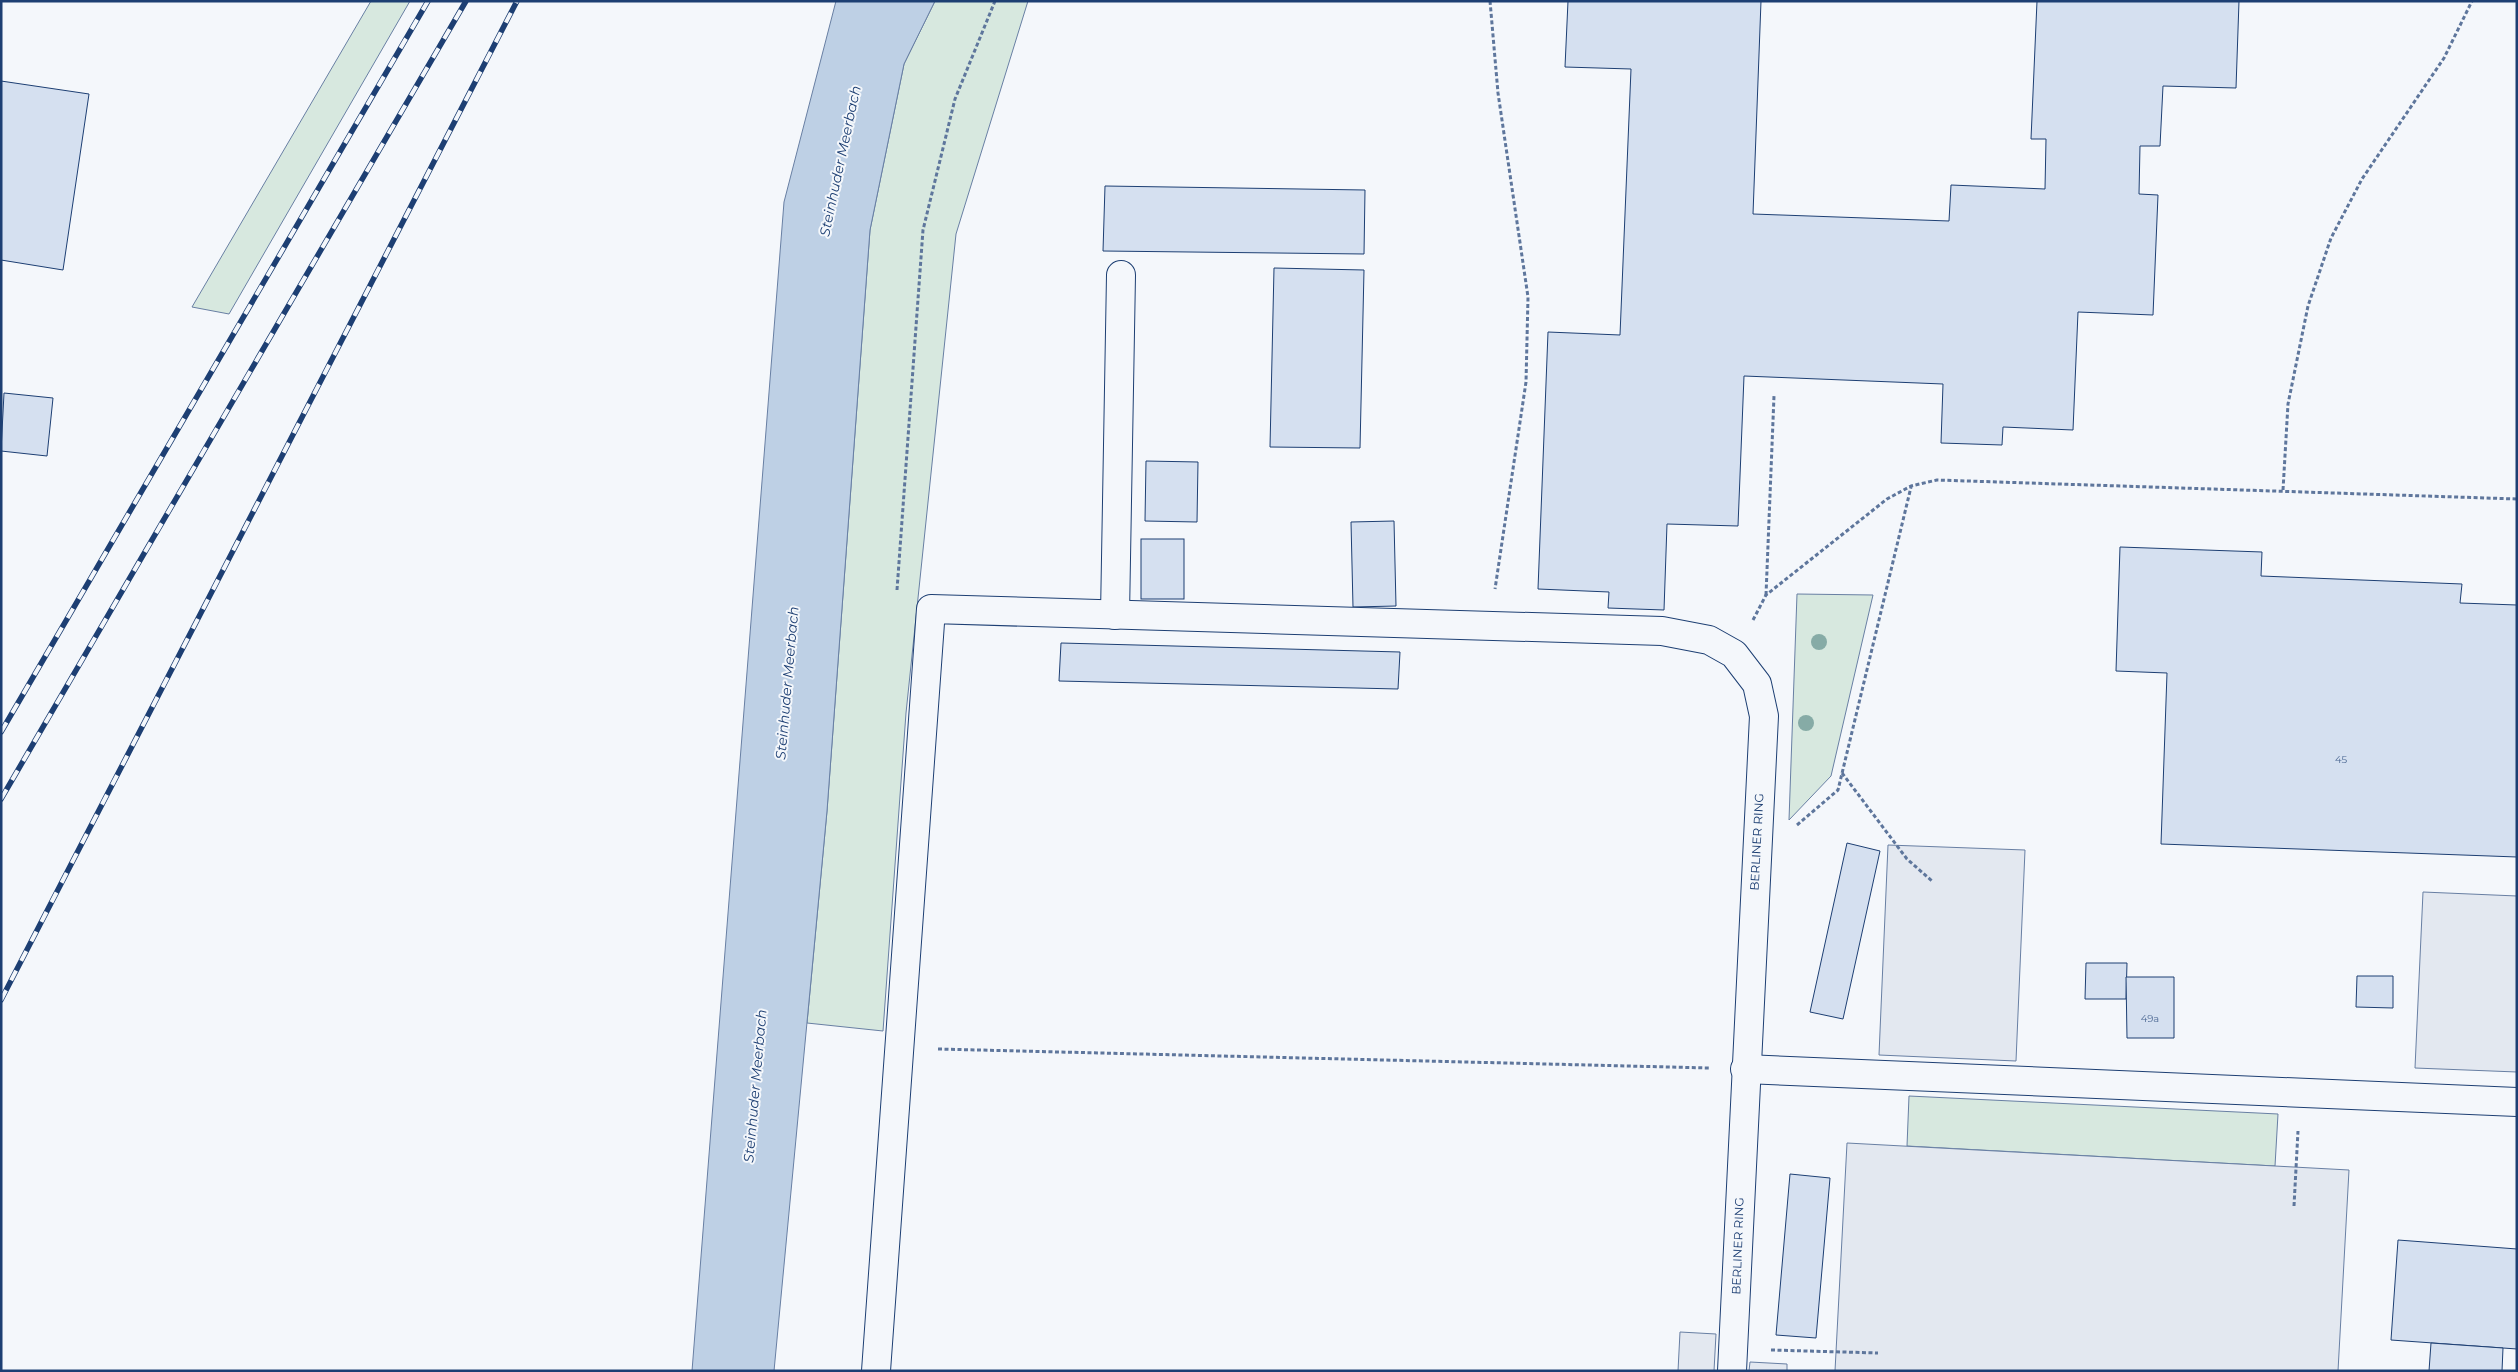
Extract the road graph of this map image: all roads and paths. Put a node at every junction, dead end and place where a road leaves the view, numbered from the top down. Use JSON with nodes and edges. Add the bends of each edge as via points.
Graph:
{"nodes":[{"id":1,"x":1490,"y":1,"type":"edge"},
{"id":2,"x":2472,"y":1,"type":"edge"},
{"id":3,"x":1121,"y":275,"type":"dead end"},
{"id":4,"x":1774,"y":396,"type":"dead end"},
{"id":5,"x":1911,"y":486,"type":"junction"},
{"id":6,"x":2283,"y":490,"type":"junction"},
{"id":7,"x":2517,"y":499,"type":"edge"},
{"id":8,"x":1766,"y":595,"type":"junction"},
{"id":9,"x":1115,"y":615,"type":"junction"},
{"id":10,"x":1493,"y":627,"type":"junction"},
{"id":11,"x":1734,"y":654,"type":"junction"},
{"id":12,"x":1842,"y":773,"type":"junction"},
{"id":13,"x":1756,"y":860,"type":"junction"},
{"id":14,"x":1932,"y":881,"type":"dead end"},
{"id":15,"x":899,"y":1048,"type":"junction"},
{"id":16,"x":1745,"y":1069,"type":"junction"},
{"id":17,"x":2301,"y":1093,"type":"junction"},
{"id":18,"x":2517,"y":1102,"type":"edge"},
{"id":19,"x":2294,"y":1206,"type":"dead end"},
{"id":20,"x":1878,"y":1354,"type":"dead end"},
{"id":21,"x":1733,"y":1360,"type":"edge"},
{"id":22,"x":876,"y":1371,"type":"edge"}],
"edges":[{"from":1,"to":10,"type":"path","via":[[1498,93],[1528,297],[1526,382],[1496,574]]},
{"from":2,"to":6,"type":"path","via":[[2444,58],[2362,179],[2331,238],[2308,306],[2288,404]]},
{"from":3,"to":9,"type":"street"},
{"from":4,"to":8,"type":"path"},
{"from":5,"to":6,"type":"path","via":[[1937,480]]},
{"from":5,"to":8,"type":"path","via":[[1887,500]]},
{"from":5,"to":12,"type":"path"},
{"from":6,"to":7,"type":"path"},
{"from":8,"to":11,"type":"path"},
{"from":9,"to":10,"type":"street","name":"BERLINER RING"},
{"from":9,"to":15,"type":"street","name":"BERLINER RING","via":[[931,609]]},
{"from":10,"to":11,"type":"street","name":"BERLINER RING","via":[[1662,632],[1709,640]]},
{"from":11,"to":13,"type":"street","name":"BERLINER RING","via":[[1757,684],[1764,716]]},
{"from":12,"to":13,"type":"path","via":[[1838,790]]},
{"from":12,"to":14,"type":"path","via":[[1907,859]]},
{"from":13,"to":16,"type":"street","name":"BERLINER RING"},
{"from":15,"to":16,"type":"path"},
{"from":15,"to":22,"type":"street"},
{"from":16,"to":17,"type":"street"},
{"from":16,"to":21,"type":"street","name":"BERLINER RING"},
{"from":17,"to":18,"type":"street"},
{"from":17,"to":19,"type":"path"},
{"from":20,"to":21,"type":"path"}]}
